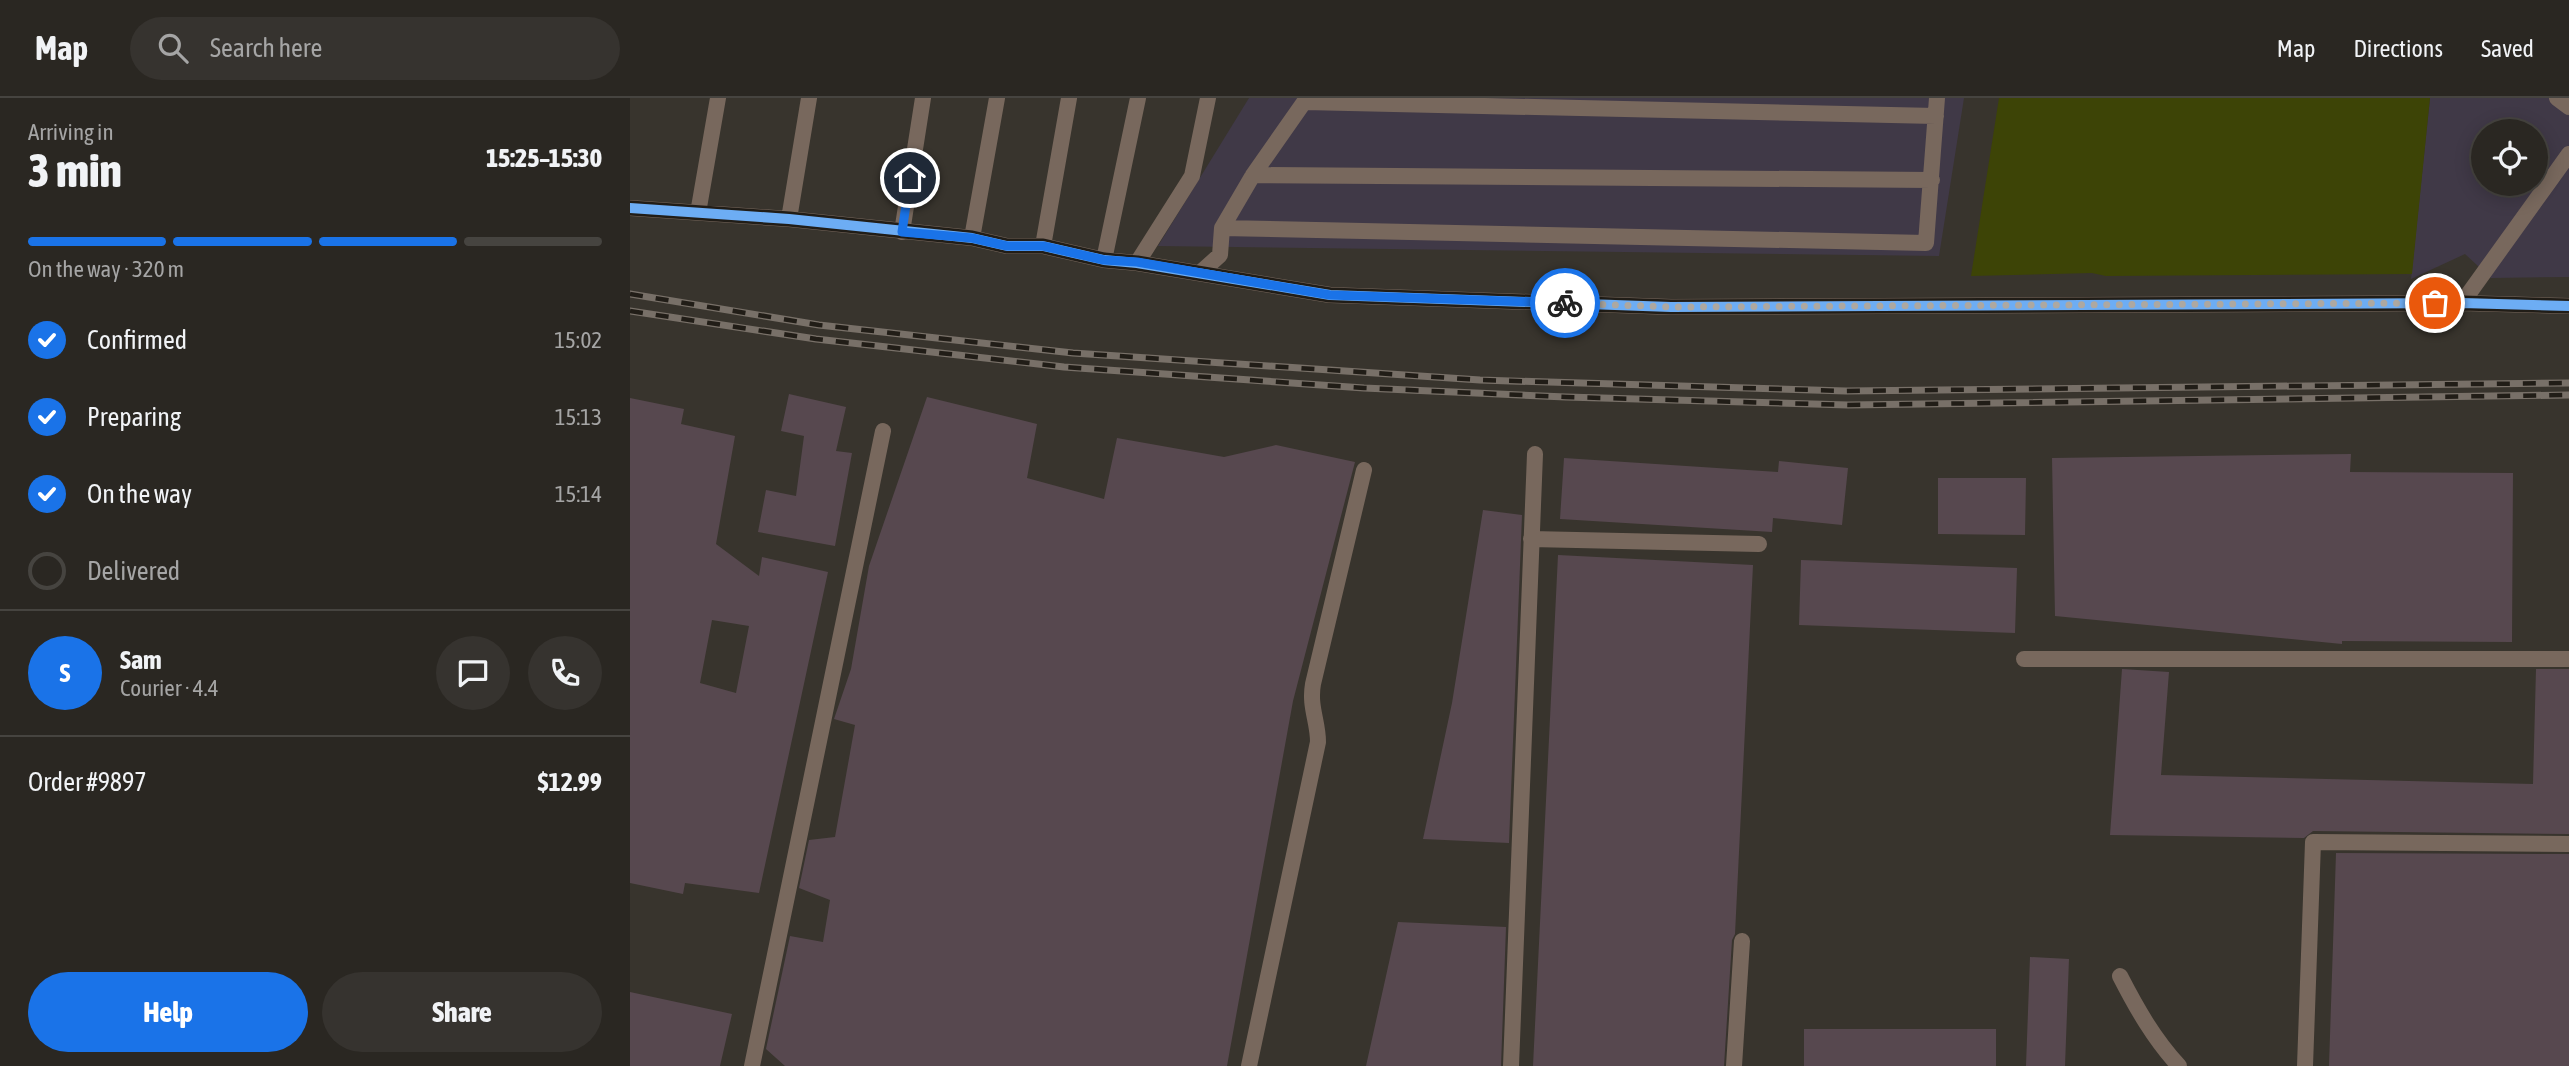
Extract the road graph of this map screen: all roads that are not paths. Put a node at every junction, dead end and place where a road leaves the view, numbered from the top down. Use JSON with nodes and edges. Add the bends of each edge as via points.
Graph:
{"nodes":[{"id":1,"x":718,"y":98,"type":"edge"},
{"id":2,"x":809,"y":98,"type":"edge"},
{"id":3,"x":923,"y":98,"type":"edge"},
{"id":4,"x":997,"y":98,"type":"edge"},
{"id":5,"x":1069,"y":98,"type":"edge"},
{"id":6,"x":1138,"y":98,"type":"edge"},
{"id":7,"x":1208,"y":98,"type":"edge"},
{"id":8,"x":1937,"y":98,"type":"edge"},
{"id":9,"x":2557,"y":98,"type":"edge"},
{"id":10,"x":1306,"y":100,"type":"edge"},
{"id":11,"x":2569,"y":107,"type":"edge"},
{"id":12,"x":1936,"y":116,"type":"junction"},
{"id":13,"x":2569,"y":154,"type":"edge"},
{"id":14,"x":1253,"y":175,"type":"junction"},
{"id":15,"x":1931,"y":180,"type":"junction"},
{"id":16,"x":630,"y":208,"type":"edge"},
{"id":17,"x":698,"y":213,"type":"junction"},
{"id":18,"x":789,"y":219,"type":"junction"},
{"id":19,"x":1222,"y":229,"type":"junction"},
{"id":20,"x":902,"y":232,"type":"junction"},
{"id":21,"x":972,"y":238,"type":"junction"},
{"id":22,"x":1043,"y":246,"type":"junction"},
{"id":23,"x":1104,"y":260,"type":"junction"},
{"id":24,"x":1137,"y":262,"type":"junction"},
{"id":25,"x":1200,"y":273,"type":"junction"},
{"id":26,"x":2462,"y":303,"type":"junction"},
{"id":27,"x":2569,"y":306,"type":"edge"},
{"id":28,"x":883,"y":431,"type":"dead end"},
{"id":29,"x":1535,"y":454,"type":"dead end"},
{"id":30,"x":1364,"y":470,"type":"dead end"},
{"id":31,"x":1531,"y":539,"type":"junction"},
{"id":32,"x":1759,"y":544,"type":"dead end"},
{"id":33,"x":2024,"y":659,"type":"dead end"},
{"id":34,"x":2569,"y":659,"type":"edge"},
{"id":35,"x":2569,"y":844,"type":"edge"},
{"id":36,"x":1742,"y":940,"type":"dead end"},
{"id":37,"x":2120,"y":976,"type":"dead end"},
{"id":38,"x":752,"y":1066,"type":"edge"},
{"id":39,"x":1249,"y":1066,"type":"edge"},
{"id":40,"x":1511,"y":1066,"type":"edge"},
{"id":41,"x":1734,"y":1066,"type":"edge"},
{"id":42,"x":2179,"y":1066,"type":"edge"},
{"id":43,"x":2305,"y":1066,"type":"edge"}],
"edges":[{"from":1,"to":17,"type":"street"},
{"from":2,"to":18,"type":"street"},
{"from":3,"to":20,"type":"street"},
{"from":4,"to":21,"type":"street"},
{"from":5,"to":22,"type":"street"},
{"from":6,"to":23,"type":"street"},
{"from":7,"to":24,"type":"street","via":[[1192,176]]},
{"from":8,"to":12,"type":"street"},
{"from":9,"to":11,"type":"street"},
{"from":10,"to":12,"type":"street"},
{"from":10,"to":14,"type":"street"},
{"from":12,"to":15,"type":"street"},
{"from":13,"to":26,"type":"street"},
{"from":14,"to":15,"type":"street"},
{"from":14,"to":19,"type":"street"},
{"from":15,"to":19,"type":"street","via":[[1926,243]]},
{"from":16,"to":17,"type":"street"},
{"from":17,"to":18,"type":"street"},
{"from":18,"to":20,"type":"street"},
{"from":19,"to":25,"type":"street","via":[[1220,255]]},
{"from":20,"to":21,"type":"street"},
{"from":21,"to":22,"type":"street","via":[[1007,246]]},
{"from":22,"to":23,"type":"street"},
{"from":23,"to":24,"type":"street"},
{"from":24,"to":25,"type":"street"},
{"from":25,"to":26,"type":"street","via":[[1330,295],[1671,307]]},
{"from":26,"to":27,"type":"street"},
{"from":28,"to":38,"type":"street"},
{"from":29,"to":31,"type":"street"},
{"from":30,"to":39,"type":"street","via":[[1310,700],[1318,742]]},
{"from":31,"to":32,"type":"street"},
{"from":31,"to":40,"type":"street"},
{"from":33,"to":34,"type":"street"},
{"from":35,"to":43,"type":"street","via":[[2313,842]]},
{"from":36,"to":41,"type":"street"},
{"from":37,"to":42,"type":"street","via":[[2138,1012]]}]}
